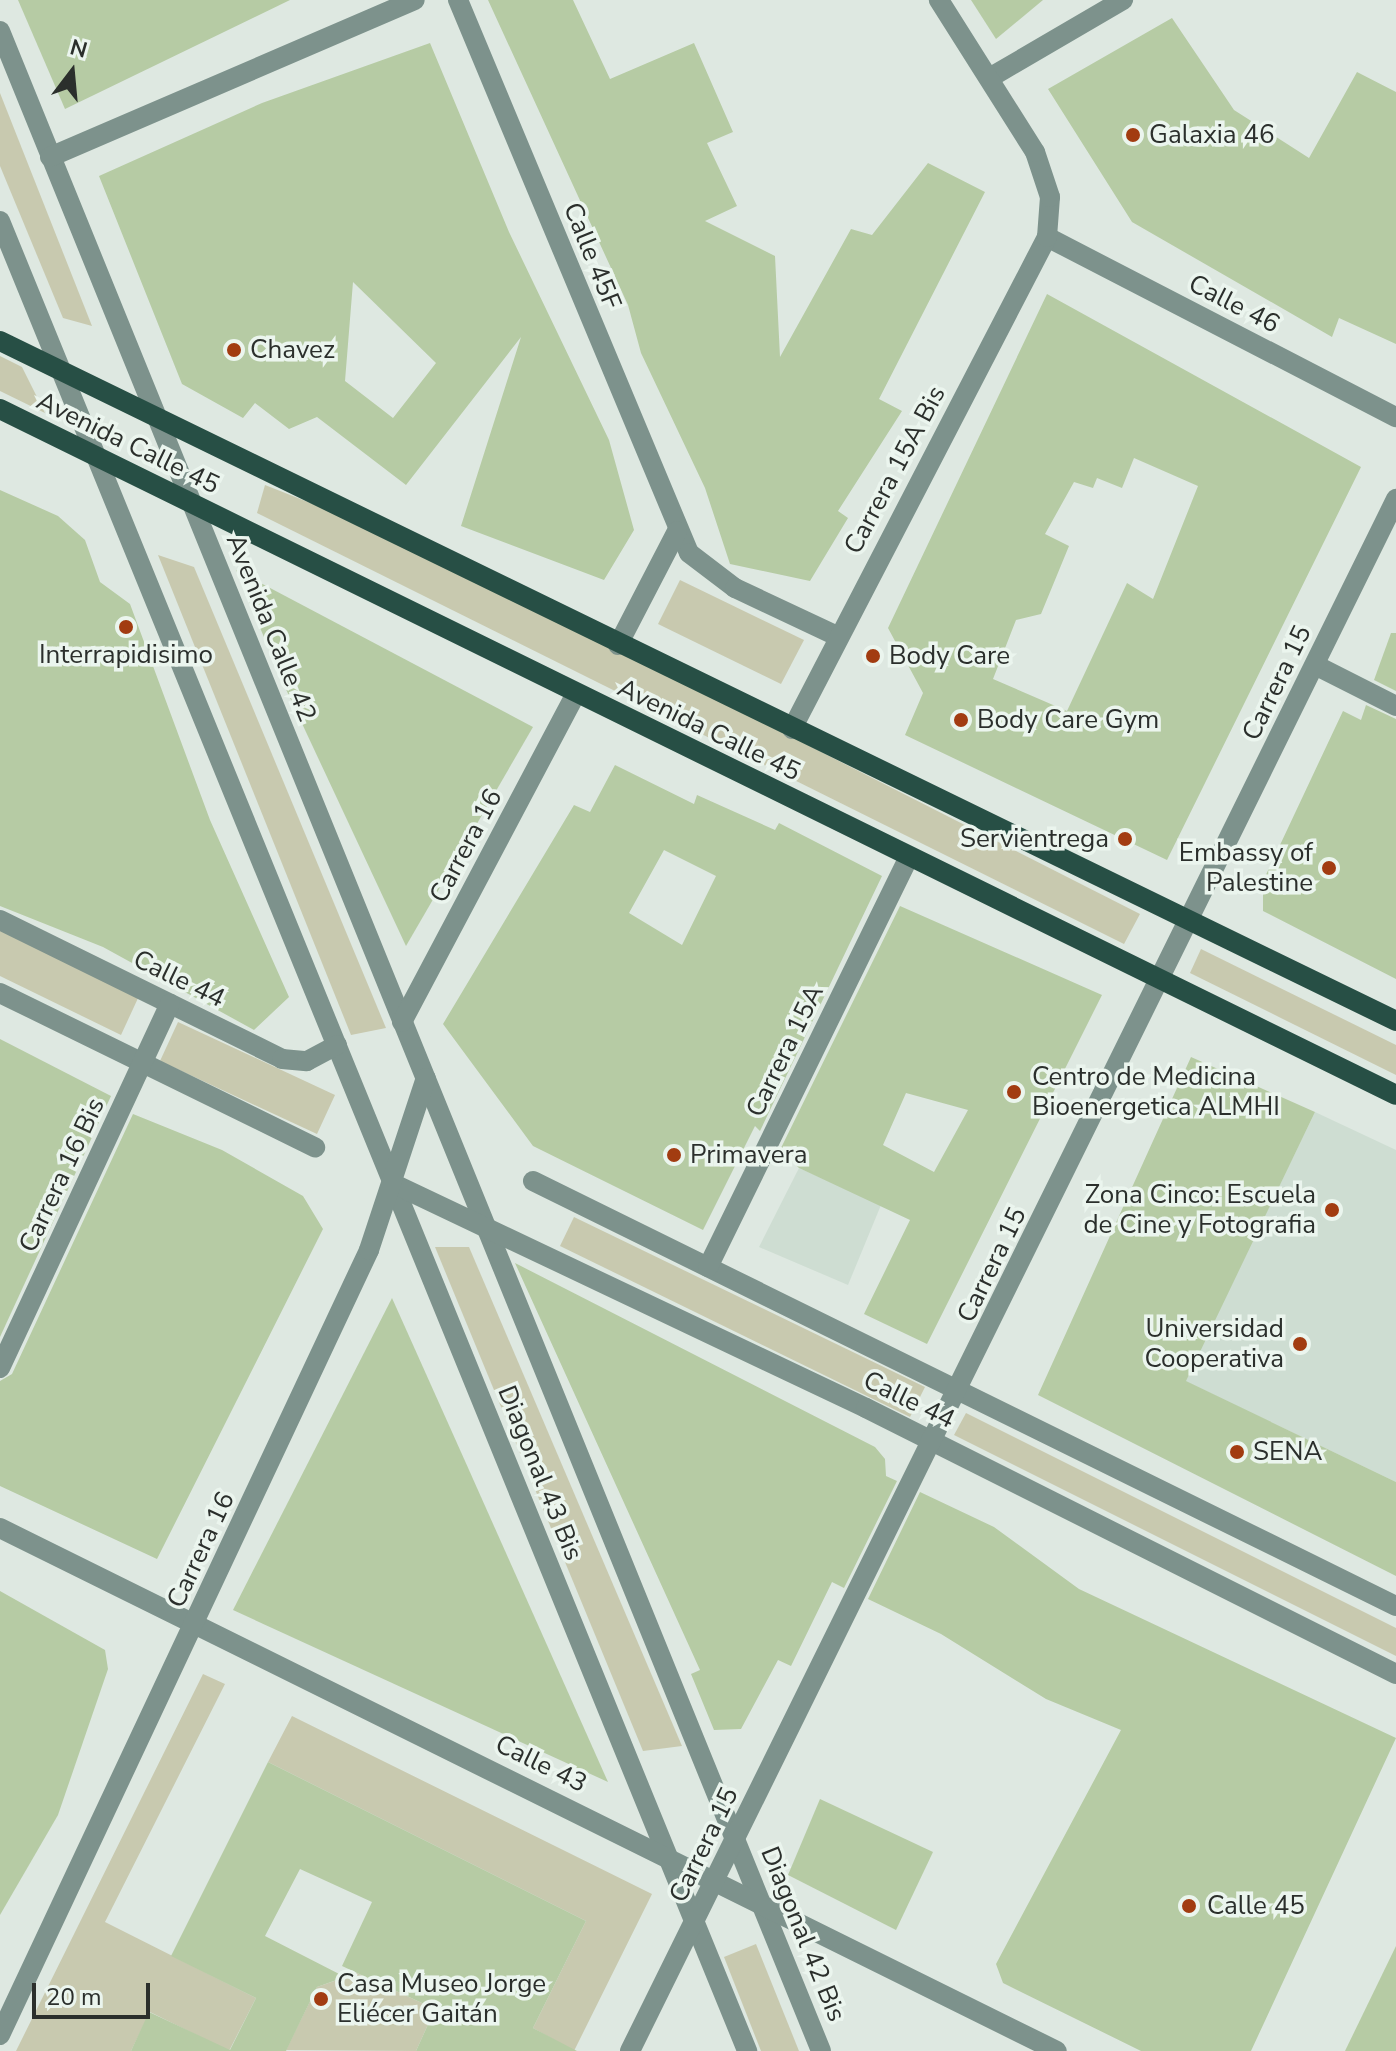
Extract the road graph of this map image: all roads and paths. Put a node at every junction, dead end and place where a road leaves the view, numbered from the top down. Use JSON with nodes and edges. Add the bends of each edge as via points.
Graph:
{"nodes":[{"id":1,"x":415,"y":0,"type":"edge"},
{"id":2,"x":458,"y":0,"type":"edge"},
{"id":3,"x":939,"y":0,"type":"edge"},
{"id":4,"x":1123,"y":0,"type":"edge"},
{"id":5,"x":0,"y":31,"type":"edge"},
{"id":6,"x":991,"y":77,"type":"junction"},
{"id":7,"x":50,"y":157,"type":"junction"},
{"id":8,"x":0,"y":221,"type":"edge"},
{"id":9,"x":1047,"y":237,"type":"junction"},
{"id":10,"x":0,"y":341,"type":"edge"},
{"id":11,"x":61,"y":371,"type":"junction"},
{"id":12,"x":0,"y":409,"type":"edge"},
{"id":13,"x":1396,"y":417,"type":"edge"},
{"id":14,"x":156,"y":419,"type":"junction"},
{"id":15,"x":100,"y":458,"type":"junction"},
{"id":16,"x":1396,"y":499,"type":"edge"},
{"id":17,"x":193,"y":505,"type":"junction"},
{"id":18,"x":677,"y":531,"type":"junction"},
{"id":19,"x":837,"y":636,"type":"junction"},
{"id":20,"x":618,"y":645,"type":"junction"},
{"id":21,"x":1315,"y":665,"type":"junction"},
{"id":22,"x":576,"y":694,"type":"junction"},
{"id":23,"x":1396,"y":706,"type":"edge"},
{"id":24,"x":792,"y":729,"type":"junction"},
{"id":25,"x":909,"y":857,"type":"junction"},
{"id":26,"x":0,"y":920,"type":"edge"},
{"id":27,"x":1189,"y":921,"type":"junction"},
{"id":28,"x":1160,"y":980,"type":"junction"},
{"id":29,"x":0,"y":993,"type":"edge"},
{"id":30,"x":170,"y":1004,"type":"junction"},
{"id":31,"x":1396,"y":1021,"type":"edge"},
{"id":32,"x":402,"y":1022,"type":"junction"},
{"id":33,"x":337,"y":1045,"type":"junction"},
{"id":34,"x":142,"y":1064,"type":"junction"},
{"id":35,"x":426,"y":1078,"type":"junction"},
{"id":36,"x":1396,"y":1095,"type":"edge"},
{"id":37,"x":315,"y":1147,"type":"dead end"},
{"id":38,"x":533,"y":1181,"type":"dead end"},
{"id":39,"x":394,"y":1184,"type":"junction"},
{"id":40,"x":488,"y":1226,"type":"junction"},
{"id":41,"x":708,"y":1267,"type":"junction"},
{"id":42,"x":0,"y":1368,"type":"edge"},
{"id":43,"x":960,"y":1391,"type":"junction"},
{"id":44,"x":935,"y":1442,"type":"junction"},
{"id":45,"x":0,"y":1528,"type":"edge"},
{"id":46,"x":1396,"y":1606,"type":"edge"},
{"id":47,"x":196,"y":1622,"type":"junction"},
{"id":48,"x":1396,"y":1674,"type":"edge"},
{"id":49,"x":736,"y":1836,"type":"junction"},
{"id":50,"x":669,"y":1856,"type":"junction"},
{"id":51,"x":715,"y":1881,"type":"junction"},
{"id":52,"x":763,"y":1903,"type":"junction"},
{"id":53,"x":696,"y":1921,"type":"junction"},
{"id":54,"x":0,"y":2035,"type":"edge"},
{"id":55,"x":630,"y":2051,"type":"edge"},
{"id":56,"x":747,"y":2051,"type":"edge"},
{"id":57,"x":821,"y":2051,"type":"edge"},
{"id":58,"x":1057,"y":2051,"type":"edge"}],
"edges":[{"from":1,"to":7,"type":"street"},
{"from":2,"to":18,"type":"street","name":"Calle 45F"},
{"from":3,"to":6,"type":"street"},
{"from":4,"to":6,"type":"street"},
{"from":5,"to":7,"type":"street","name":"Avenida Calle 42"},
{"from":6,"to":9,"type":"street","via":[[1035,152],[1050,197]]},
{"from":7,"to":14,"type":"street","name":"Avenida Calle 42"},
{"from":8,"to":11,"type":"street"},
{"from":9,"to":13,"type":"street","name":"Calle 46"},
{"from":9,"to":19,"type":"street","name":"Carrera 15A Bis"},
{"from":10,"to":11,"type":"main road","name":"Avenida Calle 45"},
{"from":11,"to":14,"type":"main road","name":"Avenida Calle 45"},
{"from":11,"to":15,"type":"street"},
{"from":12,"to":15,"type":"main road","name":"Avenida Calle 45"},
{"from":14,"to":17,"type":"street","name":"Avenida Calle 42"},
{"from":14,"to":20,"type":"main road","name":"Avenida Calle 45"},
{"from":15,"to":17,"type":"main road","name":"Avenida Calle 45"},
{"from":15,"to":33,"type":"street"},
{"from":16,"to":21,"type":"street","name":"Carrera 15"},
{"from":17,"to":22,"type":"main road","name":"Avenida Calle 45"},
{"from":17,"to":32,"type":"street","name":"Avenida Calle 42"},
{"from":18,"to":19,"type":"street","name":"Calle 45F","via":[[708,573]]},
{"from":18,"to":20,"type":"street"},
{"from":19,"to":24,"type":"street","name":"Carrera 15A Bis"},
{"from":20,"to":24,"type":"main road","name":"Avenida Calle 45"},
{"from":21,"to":23,"type":"street"},
{"from":21,"to":27,"type":"street","name":"Carrera 15"},
{"from":22,"to":25,"type":"main road","name":"Avenida Calle 45"},
{"from":22,"to":32,"type":"street","name":"Carrera 16"},
{"from":24,"to":27,"type":"main road","name":"Avenida Calle 45"},
{"from":25,"to":28,"type":"main road","name":"Avenida Calle 45"},
{"from":25,"to":41,"type":"street","name":"Carrera 15A"},
{"from":26,"to":30,"type":"street","name":"Calle 44"},
{"from":27,"to":28,"type":"street","name":"Carrera 15"},
{"from":27,"to":31,"type":"main road","name":"Avenida Calle 45"},
{"from":28,"to":36,"type":"main road","name":"Avenida Calle 45"},
{"from":28,"to":43,"type":"street","name":"Carrera 15"},
{"from":29,"to":34,"type":"street"},
{"from":30,"to":33,"type":"street","name":"Calle 44","via":[[282,1059],[307,1061]]},
{"from":30,"to":34,"type":"street","name":"Carrera 16 Bis"},
{"from":32,"to":35,"type":"street","name":"Diagonal 43 Bis"},
{"from":33,"to":39,"type":"street","name":"Diagonal 43 Bis"},
{"from":34,"to":37,"type":"street"},
{"from":34,"to":42,"type":"street","name":"Carrera 16 Bis"},
{"from":35,"to":39,"type":"street","name":"Carrera 16"},
{"from":35,"to":40,"type":"street","name":"Diagonal 43 Bis"},
{"from":38,"to":41,"type":"street","name":"Calle 44"},
{"from":39,"to":40,"type":"street","name":"Calle 44"},
{"from":39,"to":47,"type":"street","name":"Carrera 16","via":[[369,1250]]},
{"from":39,"to":50,"type":"street","name":"Diagonal 43 Bis"},
{"from":40,"to":44,"type":"street","name":"Calle 44"},
{"from":40,"to":49,"type":"street","name":"Diagonal 43 Bis"},
{"from":41,"to":43,"type":"street","name":"Calle 44"},
{"from":43,"to":44,"type":"street","name":"Carrera 15"},
{"from":43,"to":46,"type":"street","name":"Calle 44"},
{"from":44,"to":48,"type":"street","name":"Calle 44"},
{"from":44,"to":49,"type":"street","name":"Carrera 15"},
{"from":45,"to":47,"type":"street","name":"Calle 43"},
{"from":47,"to":50,"type":"street","name":"Calle 43"},
{"from":47,"to":54,"type":"street","name":"Carrera 16"},
{"from":49,"to":51,"type":"street","name":"Carrera 15"},
{"from":49,"to":52,"type":"street","name":"Diagonal 42 Bis"},
{"from":50,"to":51,"type":"street","name":"Calle 43"},
{"from":50,"to":53,"type":"street","name":"Diagonal 43 Bis"},
{"from":51,"to":52,"type":"street","name":"Calle 43"},
{"from":51,"to":53,"type":"street","name":"Carrera 15"},
{"from":52,"to":57,"type":"street","name":"Diagonal 42 Bis"},
{"from":52,"to":58,"type":"street","name":"Calle 43"},
{"from":53,"to":55,"type":"street","name":"Carrera 15"},
{"from":53,"to":56,"type":"street"}]}
